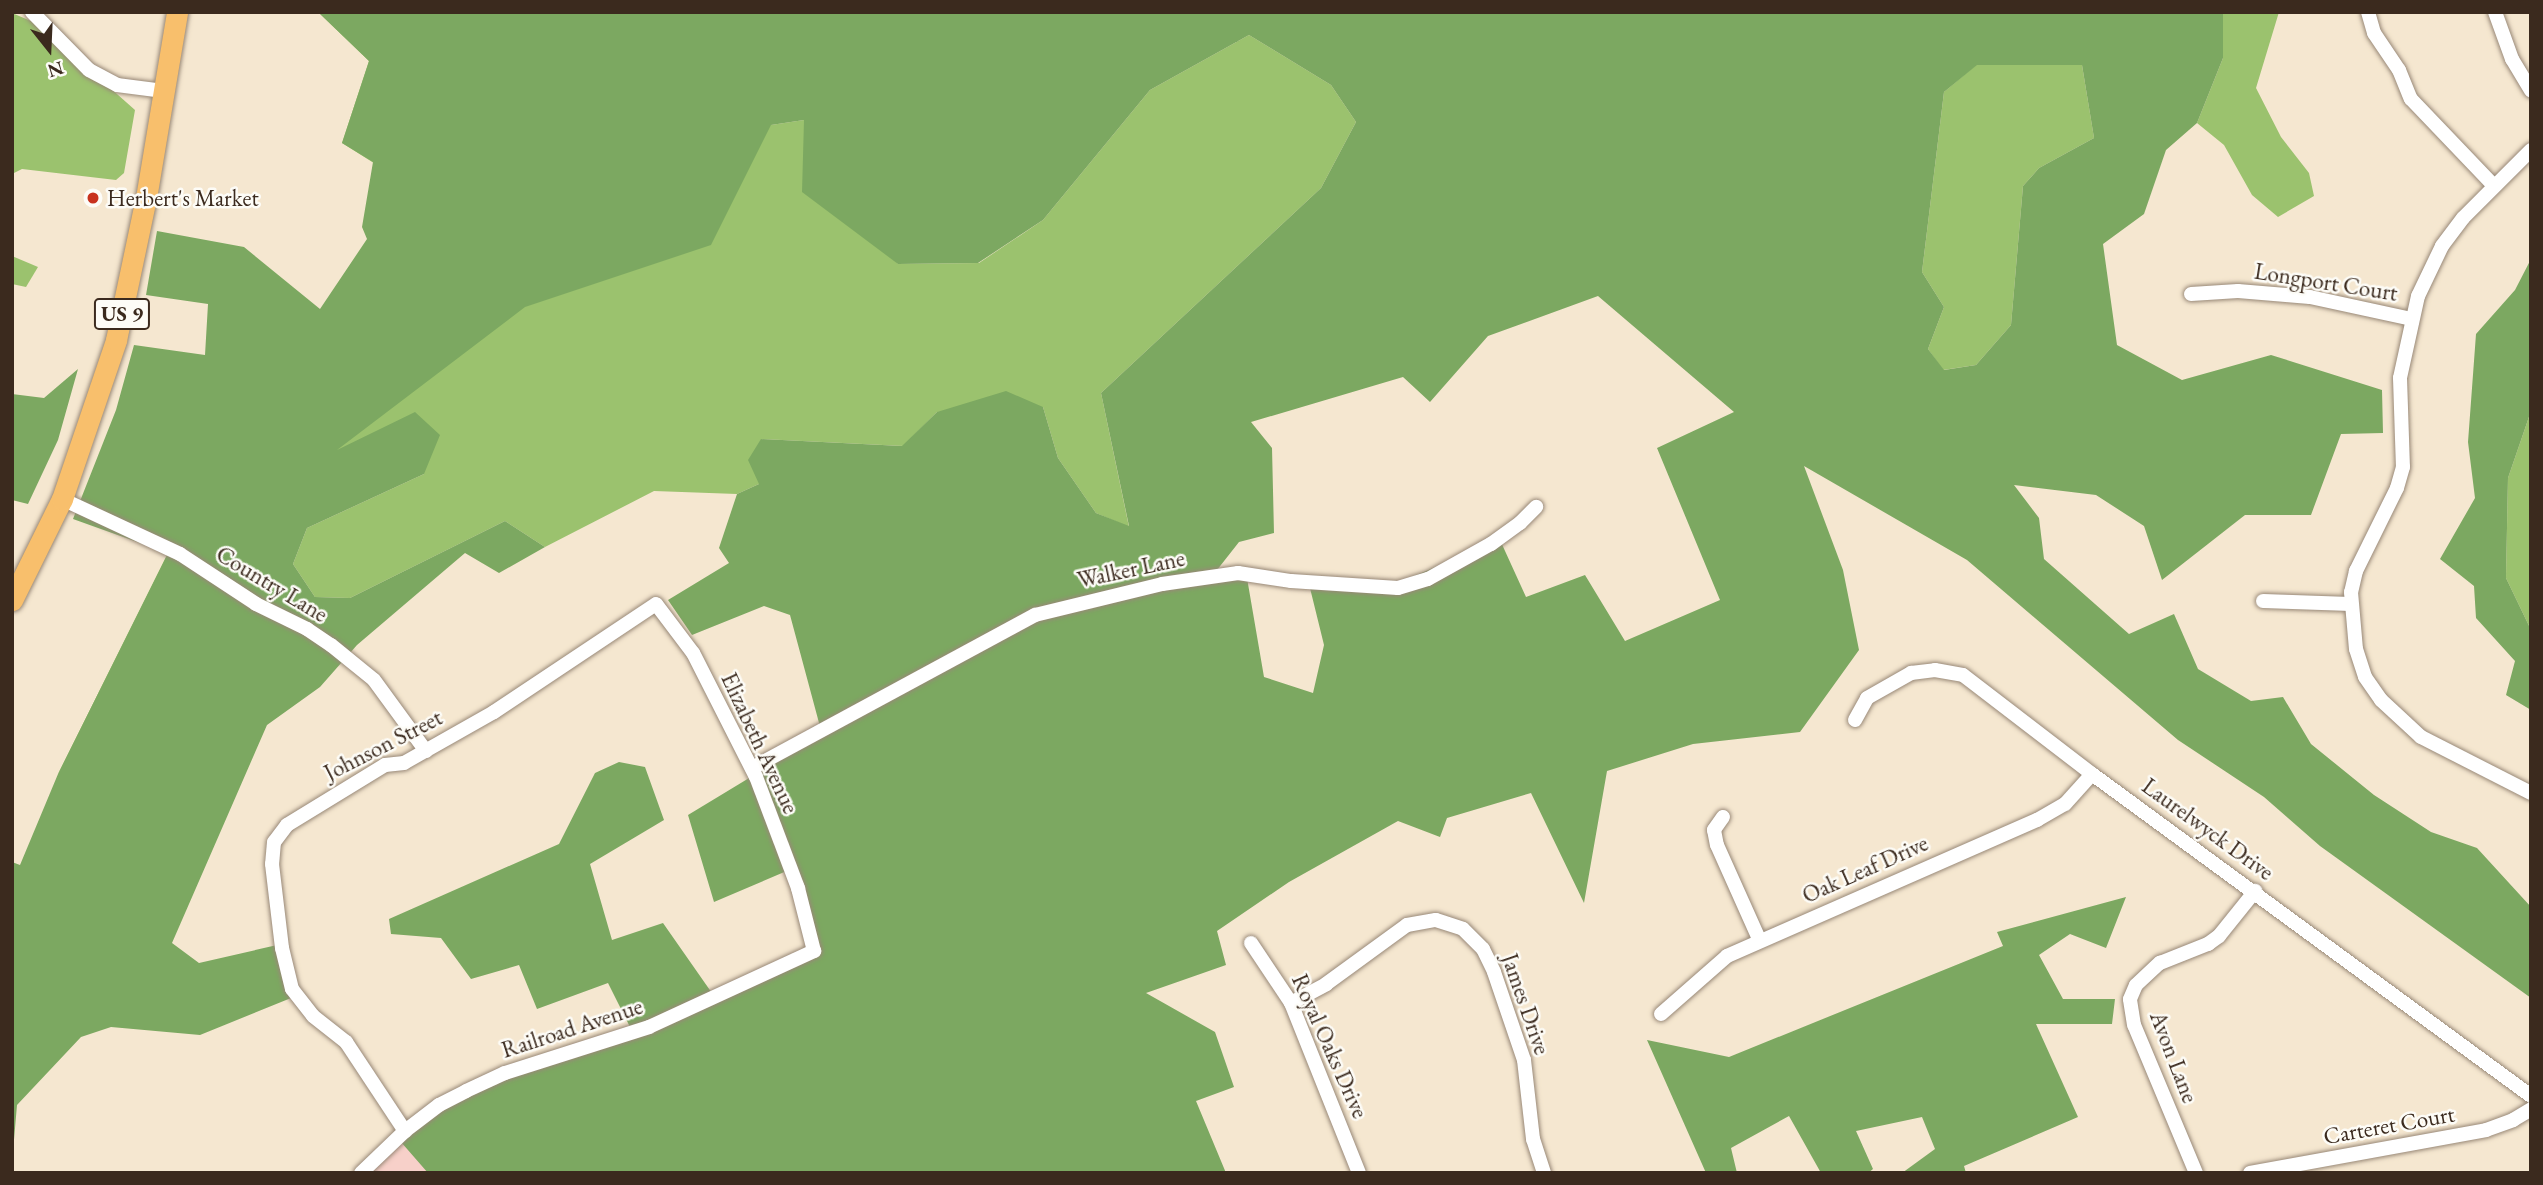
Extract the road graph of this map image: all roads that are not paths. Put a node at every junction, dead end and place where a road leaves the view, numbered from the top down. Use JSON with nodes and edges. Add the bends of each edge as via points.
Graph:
{"nodes":[{"id":1,"x":32,"y":12,"type":"edge"},
{"id":2,"x":177,"y":12,"type":"edge"},
{"id":3,"x":2368,"y":12,"type":"edge"},
{"id":4,"x":2495,"y":12,"type":"edge"},
{"id":5,"x":164,"y":91,"type":"junction"},
{"id":6,"x":2531,"y":91,"type":"edge"},
{"id":7,"x":2531,"y":150,"type":"edge"},
{"id":8,"x":2494,"y":186,"type":"junction"},
{"id":9,"x":2192,"y":294,"type":"dead end"},
{"id":10,"x":2412,"y":319,"type":"junction"},
{"id":11,"x":62,"y":499,"type":"junction"},
{"id":12,"x":1536,"y":507,"type":"dead end"},
{"id":13,"x":12,"y":600,"type":"edge"},
{"id":14,"x":2263,"y":601,"type":"dead end"},
{"id":15,"x":656,"y":604,"type":"joint"},
{"id":16,"x":2351,"y":604,"type":"junction"},
{"id":17,"x":1855,"y":720,"type":"dead end"},
{"id":18,"x":426,"y":751,"type":"junction"},
{"id":19,"x":752,"y":768,"type":"junction"},
{"id":20,"x":2092,"y":774,"type":"junction"},
{"id":21,"x":2531,"y":793,"type":"edge"},
{"id":22,"x":1723,"y":817,"type":"dead end"},
{"id":23,"x":2255,"y":891,"type":"junction"},
{"id":24,"x":1760,"y":941,"type":"junction"},
{"id":25,"x":1251,"y":943,"type":"dead end"},
{"id":26,"x":814,"y":951,"type":"joint"},
{"id":27,"x":1291,"y":1003,"type":"junction"},
{"id":28,"x":1661,"y":1014,"type":"dead end"},
{"id":29,"x":2531,"y":1096,"type":"edge"},
{"id":30,"x":2531,"y":1109,"type":"edge"},
{"id":31,"x":405,"y":1131,"type":"junction"},
{"id":32,"x":361,"y":1173,"type":"edge"},
{"id":33,"x":1359,"y":1173,"type":"edge"},
{"id":34,"x":1544,"y":1173,"type":"edge"},
{"id":35,"x":2196,"y":1173,"type":"edge"},
{"id":36,"x":2250,"y":1173,"type":"edge"}],
"edges":[{"from":1,"to":5,"type":"street","via":[[89,70],[117,85]]},
{"from":2,"to":5,"type":"highway","number":"US 9"},
{"from":3,"to":8,"type":"street","via":[[2374,33],[2412,99]]},
{"from":4,"to":6,"type":"street","via":[[2512,59]]},
{"from":5,"to":11,"type":"highway","number":"US 9","via":[[116,340]]},
{"from":7,"to":8,"type":"street"},
{"from":8,"to":10,"type":"street","via":[[2442,246]]},
{"from":9,"to":10,"type":"street","name":"Longport Court","via":[[2238,291],[2310,297]]},
{"from":10,"to":16,"type":"street","via":[[2400,377],[2403,467],[2356,570]]},
{"from":11,"to":13,"type":"highway","number":"US 9"},
{"from":11,"to":18,"type":"street","name":"Country Lane","via":[[180,554],[256,604],[331,645],[374,680]]},
{"from":12,"to":19,"type":"street","name":"Walker Lane","via":[[1491,544],[1428,579],[1398,588],[1238,573],[1128,591],[1035,615]]},
{"from":14,"to":16,"type":"street"},
{"from":15,"to":18,"type":"street","name":"Johnson Street","via":[[494,712]]},
{"from":15,"to":19,"type":"street","name":"Elizabeth Avenue","via":[[693,653]]},
{"from":16,"to":21,"type":"street","via":[[2356,649],[2365,677],[2381,700],[2421,737]]},
{"from":17,"to":20,"type":"street","name":"Laurelwyck Drive","via":[[1867,698],[1899,678],[1923,671],[1948,671],[1963,675]]},
{"from":18,"to":31,"type":"street","name":"Johnson Street","via":[[404,763],[385,765],[287,825],[272,853],[282,948],[292,989],[313,1016],[346,1042]]},
{"from":19,"to":26,"type":"street","name":"Elizabeth Avenue","via":[[798,888]]},
{"from":20,"to":23,"type":"street","name":"Laurelwyck Drive"},
{"from":20,"to":24,"type":"street","name":"Oak Leaf Drive","via":[[2065,804],[2038,820]]},
{"from":22,"to":24,"type":"street","via":[[1714,830],[1717,845]]},
{"from":23,"to":29,"type":"street","name":"Laurelwyck Drive"},
{"from":23,"to":35,"type":"street","name":"Avon Lane","via":[[2219,936],[2148,971],[2130,999],[2134,1025]]},
{"from":24,"to":28,"type":"street","name":"Oak Leaf Drive","via":[[1717,963]]},
{"from":25,"to":27,"type":"street","name":"Royal Oaks Drive"},
{"from":26,"to":31,"type":"street","name":"Railroad Avenue","via":[[649,1027],[505,1073],[439,1105]]},
{"from":27,"to":33,"type":"street","name":"Royal Oaks Drive"},
{"from":27,"to":34,"type":"street","name":"James Drive","via":[[1326,984],[1407,925],[1436,920],[1463,929],[1483,949],[1520,1047]]},
{"from":30,"to":36,"type":"street","name":"Carteret Court","via":[[2486,1130]]},
{"from":31,"to":32,"type":"street","name":"Railroad Avenue"}]}
